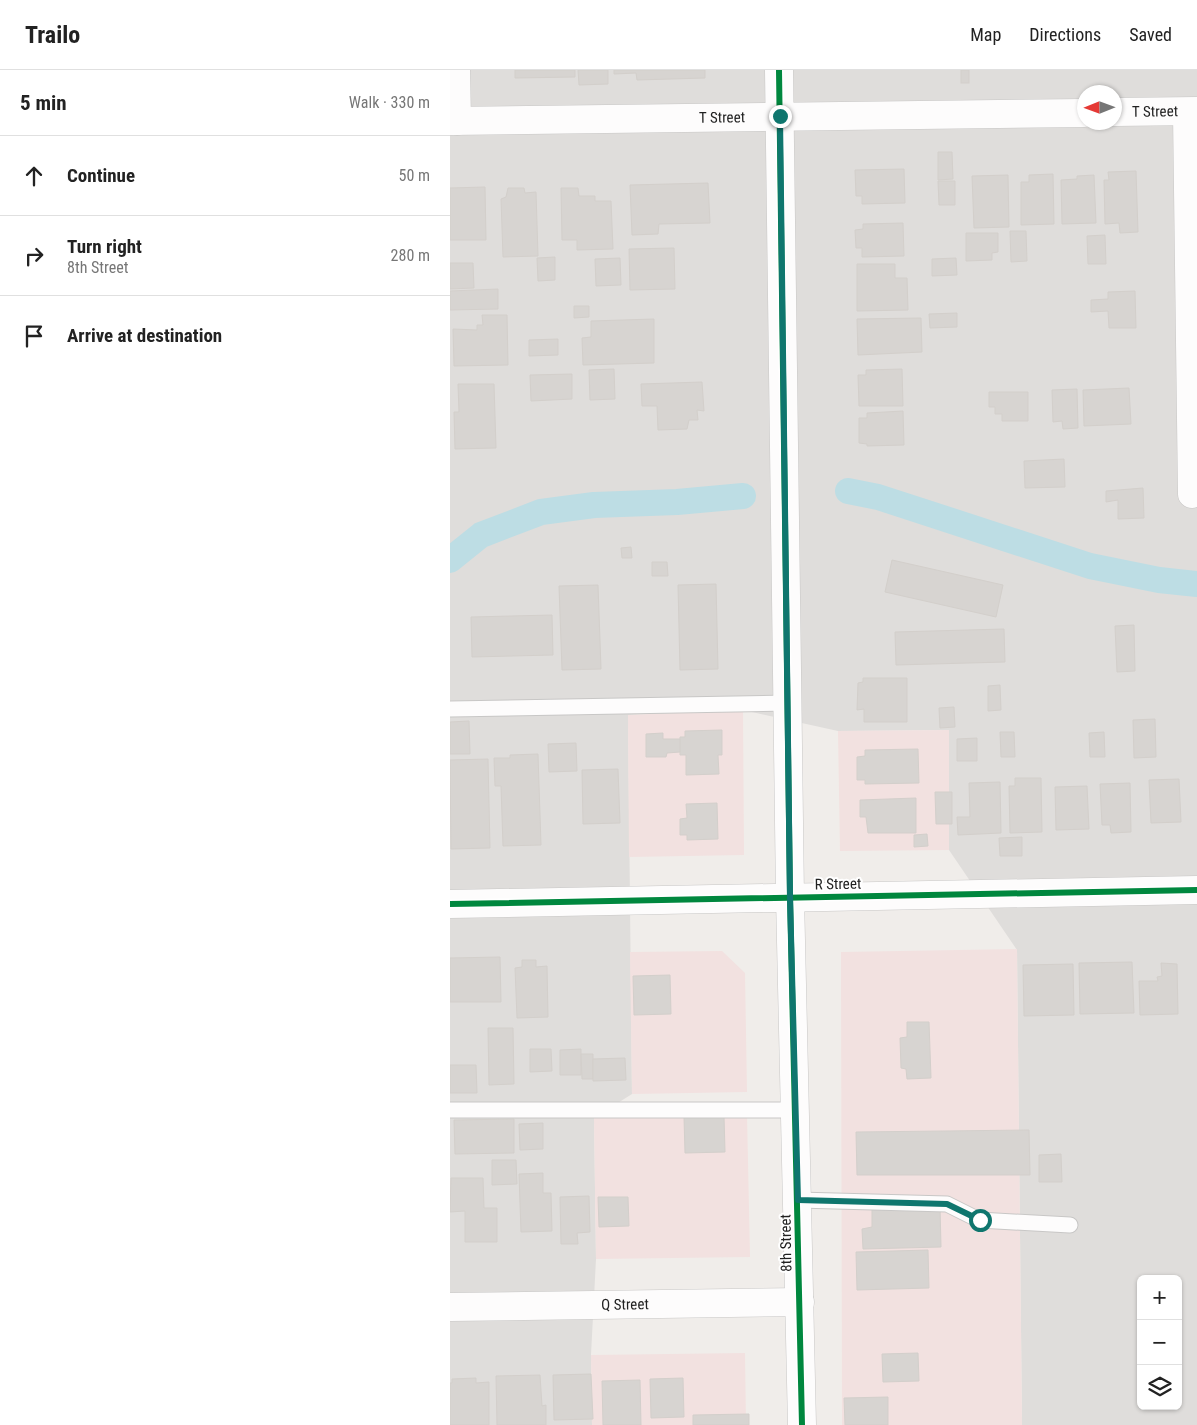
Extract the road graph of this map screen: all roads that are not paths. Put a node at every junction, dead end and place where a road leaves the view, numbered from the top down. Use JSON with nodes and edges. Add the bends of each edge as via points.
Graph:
{"nodes":[{"id":1,"x":456,"y":70,"type":"edge"},
{"id":2,"x":779,"y":70,"type":"edge"},
{"id":3,"x":1122,"y":112,"type":"edge"},
{"id":4,"x":1192,"y":112,"type":"edge"},
{"id":5,"x":1077,"y":113,"type":"edge"},
{"id":6,"x":780,"y":116,"type":"junction"},
{"id":7,"x":453,"y":121,"type":"edge"},
{"id":8,"x":1192,"y":494,"type":"dead end"},
{"id":9,"x":788,"y":703,"type":"junction"},
{"id":10,"x":450,"y":708,"type":"edge"},
{"id":11,"x":1197,"y":890,"type":"edge"},
{"id":12,"x":790,"y":897,"type":"junction"},
{"id":13,"x":450,"y":904,"type":"edge"},
{"id":14,"x":450,"y":1110,"type":"edge"},
{"id":15,"x":795,"y":1110,"type":"junction"},
{"id":16,"x":798,"y":1200,"type":"junction"},
{"id":17,"x":1070,"y":1225,"type":"dead end"},
{"id":18,"x":800,"y":1302,"type":"junction"},
{"id":19,"x":450,"y":1307,"type":"edge"},
{"id":20,"x":802,"y":1425,"type":"edge"}],
"edges":[{"from":1,"to":7,"type":"street"},
{"from":2,"to":6,"type":"street","name":"8th Street"},
{"from":3,"to":4,"type":"street","name":"T Street"},
{"from":4,"to":8,"type":"street"},
{"from":5,"to":6,"type":"street","name":"T Street"},
{"from":6,"to":7,"type":"street","name":"T Street"},
{"from":6,"to":9,"type":"street","name":"8th Street"},
{"from":9,"to":10,"type":"lane"},
{"from":9,"to":12,"type":"street","name":"8th Street"},
{"from":11,"to":12,"type":"street","name":"R Street"},
{"from":12,"to":13,"type":"street","name":"R Street"},
{"from":12,"to":15,"type":"street","name":"8th Street"},
{"from":14,"to":15,"type":"lane"},
{"from":15,"to":16,"type":"street","name":"8th Street"},
{"from":16,"to":17,"type":"lane","via":[[947,1204],[980,1220]]},
{"from":16,"to":18,"type":"street","name":"8th Street"},
{"from":18,"to":19,"type":"street","name":"Q Street"},
{"from":18,"to":20,"type":"street","name":"8th Street"}]}
